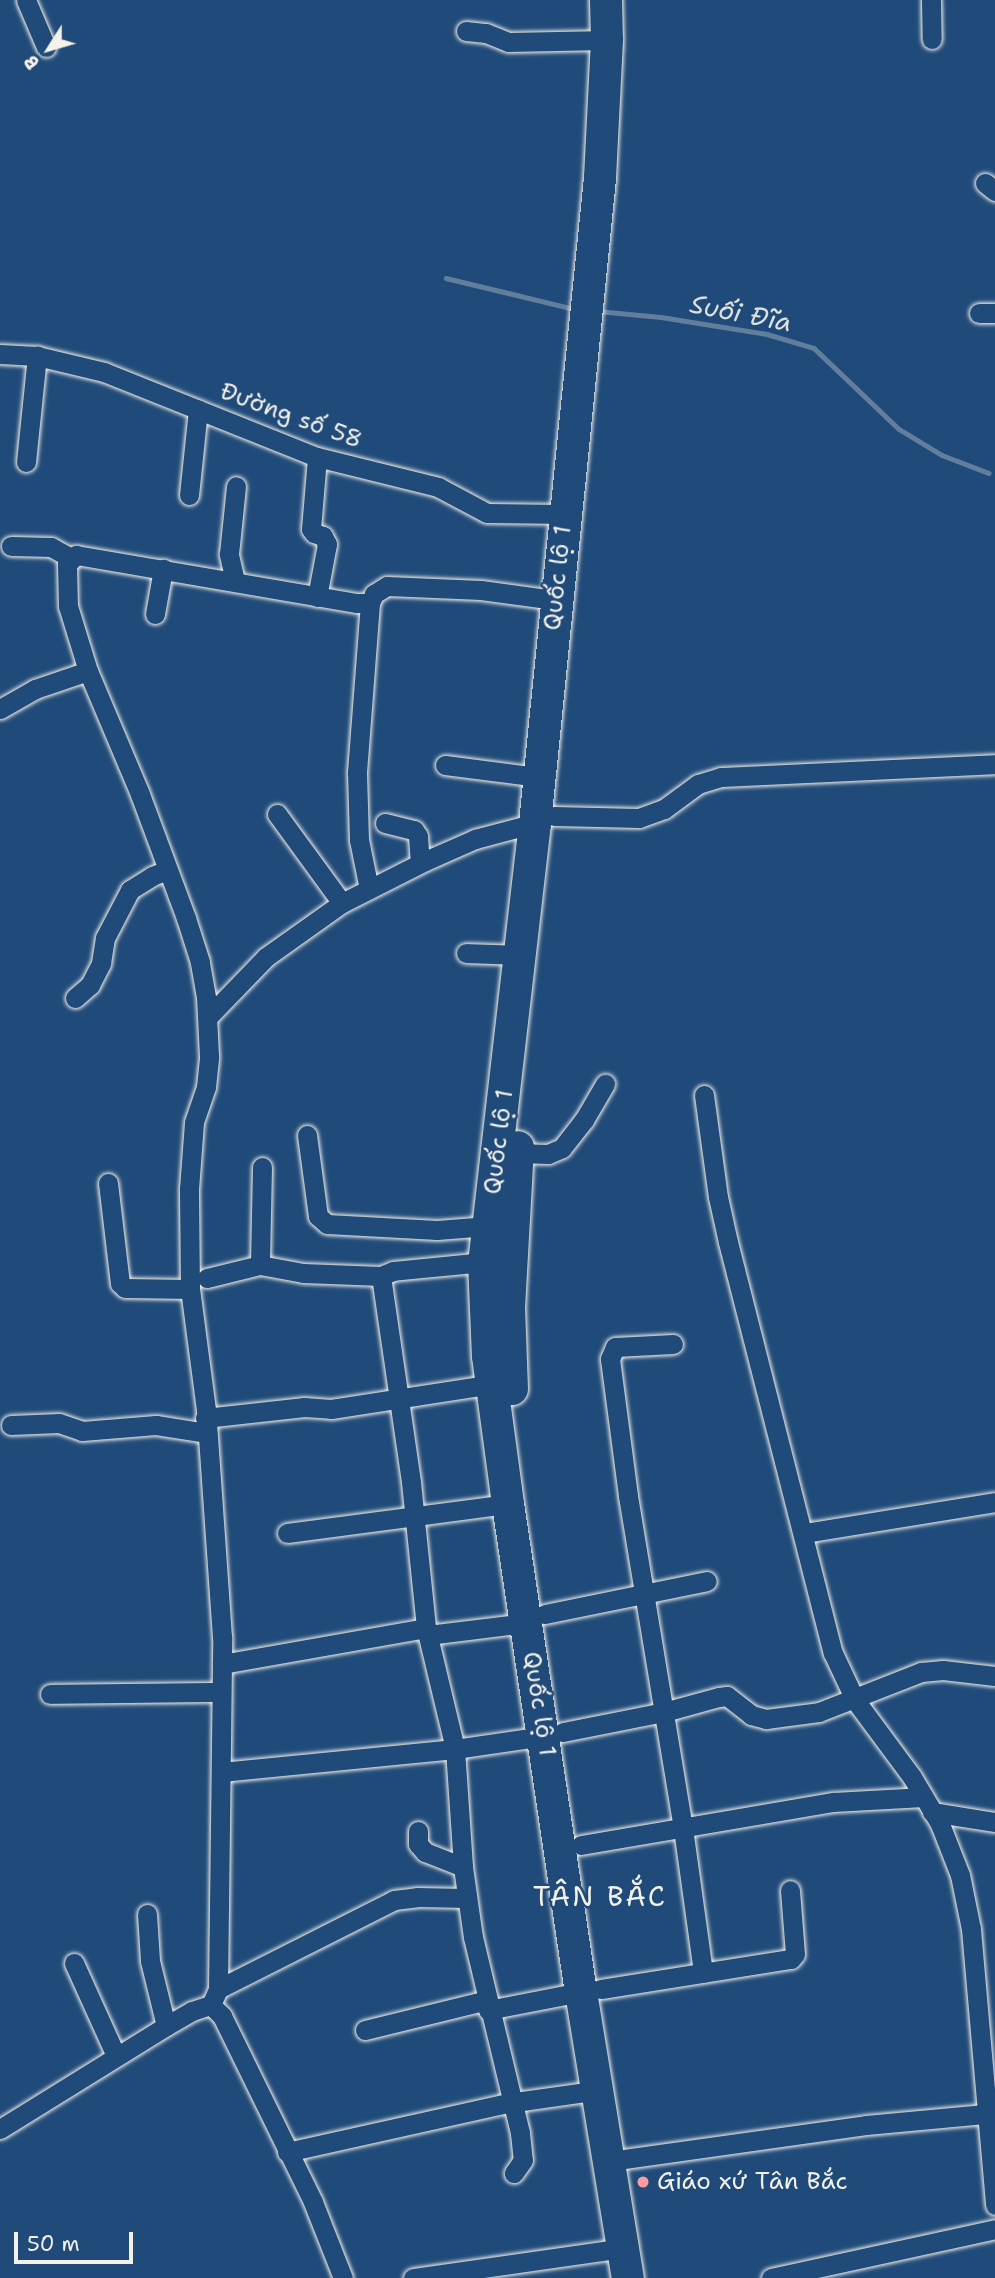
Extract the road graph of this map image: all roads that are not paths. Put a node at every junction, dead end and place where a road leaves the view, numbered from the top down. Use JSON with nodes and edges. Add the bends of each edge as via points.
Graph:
{"nodes":[{"id":1,"x":26,"y":0,"type":"edge"},
{"id":2,"x":606,"y":0,"type":"edge"},
{"id":3,"x":625,"y":0,"type":"edge"},
{"id":4,"x":931,"y":0,"type":"edge"},
{"id":5,"x":466,"y":31,"type":"dead end"},
{"id":6,"x":932,"y":39,"type":"dead end"},
{"id":7,"x":607,"y":40,"type":"junction"},
{"id":8,"x":46,"y":47,"type":"dead end"},
{"id":9,"x":597,"y":294,"type":"junction"},
{"id":10,"x":594,"y":330,"type":"junction"},
{"id":11,"x":0,"y":354,"type":"edge"},
{"id":12,"x":37,"y":356,"type":"junction"},
{"id":13,"x":198,"y":409,"type":"junction"},
{"id":14,"x":317,"y":457,"type":"junction"},
{"id":15,"x":26,"y":462,"type":"dead end"},
{"id":16,"x":236,"y":486,"type":"dead end"},
{"id":17,"x":189,"y":495,"type":"dead end"},
{"id":18,"x":565,"y":514,"type":"junction"},
{"id":19,"x":11,"y":546,"type":"dead end"},
{"id":20,"x":71,"y":558,"type":"junction"},
{"id":21,"x":163,"y":569,"type":"junction"},
{"id":22,"x":235,"y":581,"type":"junction"},
{"id":23,"x":317,"y":597,"type":"junction"},
{"id":24,"x":555,"y":600,"type":"junction"},
{"id":25,"x":370,"y":603,"type":"junction"},
{"id":26,"x":155,"y":614,"type":"dead end"},
{"id":27,"x":88,"y":671,"type":"junction"},
{"id":28,"x":0,"y":709,"type":"edge"},
{"id":29,"x":995,"y":764,"type":"edge"},
{"id":30,"x":445,"y":765,"type":"dead end"},
{"id":31,"x":540,"y":777,"type":"junction"},
{"id":32,"x":277,"y":814,"type":"dead end"},
{"id":33,"x":544,"y":819,"type":"junction"},
{"id":34,"x":385,"y":823,"type":"dead end"},
{"id":35,"x":420,"y":863,"type":"junction"},
{"id":36,"x":168,"y":870,"type":"junction"},
{"id":37,"x":369,"y":889,"type":"junction"},
{"id":38,"x":342,"y":904,"type":"junction"},
{"id":39,"x":466,"y":953,"type":"dead end"},
{"id":40,"x":521,"y":955,"type":"junction"},
{"id":41,"x":75,"y":998,"type":"dead end"},
{"id":42,"x":208,"y":1017,"type":"junction"},
{"id":43,"x":605,"y":1084,"type":"dead end"},
{"id":44,"x":704,"y":1095,"type":"dead end"},
{"id":45,"x":307,"y":1135,"type":"dead end"},
{"id":46,"x":517,"y":1153,"type":"junction"},
{"id":47,"x":262,"y":1167,"type":"dead end"},
{"id":48,"x":108,"y":1183,"type":"dead end"},
{"id":49,"x":488,"y":1226,"type":"junction"},
{"id":50,"x":484,"y":1262,"type":"junction"},
{"id":51,"x":260,"y":1265,"type":"junction"},
{"id":52,"x":381,"y":1276,"type":"junction"},
{"id":53,"x":198,"y":1283,"type":"junction"},
{"id":54,"x":673,"y":1344,"type":"dead end"},
{"id":55,"x":492,"y":1384,"type":"junction"},
{"id":56,"x":397,"y":1399,"type":"junction"},
{"id":57,"x":10,"y":1425,"type":"dead end"},
{"id":58,"x":206,"y":1425,"type":"junction"},
{"id":59,"x":995,"y":1502,"type":"edge"},
{"id":60,"x":508,"y":1504,"type":"junction"},
{"id":61,"x":414,"y":1516,"type":"junction"},
{"id":62,"x":287,"y":1533,"type":"dead end"},
{"id":63,"x":804,"y":1533,"type":"junction"},
{"id":64,"x":707,"y":1581,"type":"dead end"},
{"id":65,"x":644,"y":1595,"type":"junction"},
{"id":66,"x":535,"y":1618,"type":"junction"},
{"id":67,"x":427,"y":1632,"type":"junction"},
{"id":68,"x":222,"y":1664,"type":"junction"},
{"id":69,"x":995,"y":1676,"type":"edge"},
{"id":70,"x":221,"y":1692,"type":"junction"},
{"id":71,"x":50,"y":1694,"type":"dead end"},
{"id":72,"x":855,"y":1700,"type":"junction"},
{"id":73,"x":664,"y":1712,"type":"junction"},
{"id":74,"x":553,"y":1734,"type":"junction"},
{"id":75,"x":455,"y":1749,"type":"junction"},
{"id":76,"x":221,"y":1772,"type":"junction"},
{"id":77,"x":928,"y":1804,"type":"junction"},
{"id":78,"x":995,"y":1822,"type":"edge"},
{"id":79,"x":683,"y":1828,"type":"junction"},
{"id":80,"x":418,"y":1831,"type":"dead end"},
{"id":81,"x":581,"y":1845,"type":"junction"},
{"id":82,"x":463,"y":1867,"type":"junction"},
{"id":83,"x":790,"y":1890,"type":"dead end"},
{"id":84,"x":467,"y":1899,"type":"junction"},
{"id":85,"x":147,"y":1914,"type":"dead end"},
{"id":86,"x":74,"y":1964,"type":"dead end"},
{"id":87,"x":703,"y":1973,"type":"junction"},
{"id":88,"x":591,"y":1991,"type":"junction"},
{"id":89,"x":215,"y":1997,"type":"junction"},
{"id":90,"x":488,"y":2005,"type":"junction"},
{"id":91,"x":166,"y":2026,"type":"junction"},
{"id":92,"x":365,"y":2030,"type":"dead end"},
{"id":93,"x":117,"y":2056,"type":"junction"},
{"id":94,"x":599,"y":2090,"type":"junction"},
{"id":95,"x":512,"y":2103,"type":"junction"},
{"id":96,"x":991,"y":2113,"type":"edge"},
{"id":97,"x":0,"y":2129,"type":"edge"},
{"id":98,"x":287,"y":2152,"type":"junction"},
{"id":99,"x":624,"y":2158,"type":"junction"},
{"id":100,"x":514,"y":2173,"type":"dead end"},
{"id":101,"x":995,"y":2205,"type":"edge"},
{"id":102,"x":995,"y":2229,"type":"edge"},
{"id":103,"x":626,"y":2263,"type":"edge"},
{"id":104,"x":343,"y":2278,"type":"edge"},
{"id":105,"x":413,"y":2278,"type":"edge"},
{"id":106,"x":646,"y":2278,"type":"edge"},
{"id":107,"x":771,"y":2278,"type":"edge"}],
"edges":[{"from":1,"to":8,"type":"street"},
{"from":2,"to":7,"type":"highway","name":"Quốc lộ 1"},
{"from":3,"to":9,"type":"highway","name":"Quốc lộ 1","via":[[627,89]]},
{"from":4,"to":6,"type":"street"},
{"from":5,"to":7,"type":"street","via":[[508,42]]},
{"from":7,"to":9,"type":"highway","name":"Quốc lộ 1"},
{"from":9,"to":10,"type":"highway","name":"Quốc lộ 1"},
{"from":10,"to":18,"type":"highway","name":"Quốc lộ 1"},
{"from":10,"to":33,"type":"highway","name":"Quốc lộ 1"},
{"from":11,"to":12,"type":"street","name":"Đường số 58"},
{"from":12,"to":13,"type":"street","name":"Đường số 58","via":[[104,372]]},
{"from":12,"to":15,"type":"street"},
{"from":13,"to":14,"type":"street","name":"Đường số 58"},
{"from":13,"to":17,"type":"street"},
{"from":14,"to":18,"type":"street","name":"Đường số 58","via":[[428,483],[487,513]]},
{"from":14,"to":23,"type":"street","via":[[311,529],[327,544]]},
{"from":16,"to":22,"type":"street","via":[[229,554]]},
{"from":18,"to":24,"type":"highway","name":"Quốc lộ 1"},
{"from":19,"to":20,"type":"street","via":[[51,547]]},
{"from":20,"to":21,"type":"street","via":[[76,555]]},
{"from":20,"to":27,"type":"street","via":[[67,564],[68,606]]},
{"from":21,"to":22,"type":"street"},
{"from":21,"to":26,"type":"street"},
{"from":22,"to":23,"type":"street"},
{"from":23,"to":25,"type":"street"},
{"from":24,"to":25,"type":"street","via":[[481,590],[387,586],[374,594]]},
{"from":24,"to":31,"type":"highway","name":"Quốc lộ 1"},
{"from":25,"to":37,"type":"street","via":[[357,772],[359,840]]},
{"from":27,"to":28,"type":"street","via":[[35,689]]},
{"from":27,"to":36,"type":"street"},
{"from":29,"to":33,"type":"street","via":[[721,777],[698,784],[664,809],[639,817]]},
{"from":30,"to":31,"type":"street"},
{"from":31,"to":33,"type":"highway","name":"Quốc lộ 1"},
{"from":32,"to":38,"type":"street"},
{"from":33,"to":35,"type":"street","via":[[475,839]]},
{"from":33,"to":40,"type":"highway","name":"Quốc lộ 1"},
{"from":33,"to":46,"type":"highway","name":"Quốc lộ 1"},
{"from":34,"to":35,"type":"street","via":[[414,830]]},
{"from":35,"to":37,"type":"street"},
{"from":36,"to":41,"type":"street","via":[[130,890],[105,938],[101,963],[90,985]]},
{"from":36,"to":42,"type":"street","via":[[200,962]]},
{"from":37,"to":38,"type":"street"},
{"from":38,"to":42,"type":"street","via":[[266,957]]},
{"from":39,"to":40,"type":"street"},
{"from":40,"to":49,"type":"highway","name":"Quốc lộ 1"},
{"from":42,"to":53,"type":"street","via":[[206,1087],[191,1145]]},
{"from":43,"to":46,"type":"street","via":[[562,1148],[548,1154]]},
{"from":44,"to":63,"type":"street","via":[[728,1242]]},
{"from":45,"to":49,"type":"street","via":[[318,1216],[327,1224],[437,1230]]},
{"from":46,"to":66,"type":"highway","name":"Quốc lộ 1","via":[[510,1360]]},
{"from":47,"to":51,"type":"street"},
{"from":48,"to":53,"type":"street","via":[[120,1283],[125,1289]]},
{"from":49,"to":50,"type":"highway","name":"Quốc lộ 1"},
{"from":50,"to":52,"type":"street"},
{"from":50,"to":55,"type":"highway","name":"Quốc lộ 1"},
{"from":51,"to":52,"type":"street","via":[[303,1273]]},
{"from":51,"to":53,"type":"street"},
{"from":52,"to":56,"type":"street"},
{"from":53,"to":58,"type":"street"},
{"from":54,"to":65,"type":"street","via":[[615,1347],[610,1359]]},
{"from":55,"to":56,"type":"street"},
{"from":55,"to":60,"type":"highway","name":"Quốc lộ 1"},
{"from":56,"to":58,"type":"street","via":[[331,1409],[304,1407]]},
{"from":56,"to":61,"type":"street"},
{"from":57,"to":58,"type":"street","via":[[59,1423],[82,1431]]},
{"from":58,"to":68,"type":"street"},
{"from":59,"to":63,"type":"street"},
{"from":60,"to":61,"type":"street"},
{"from":60,"to":66,"type":"highway","name":"Quốc lộ 1"},
{"from":61,"to":62,"type":"street"},
{"from":61,"to":67,"type":"street"},
{"from":63,"to":72,"type":"street","via":[[833,1653]]},
{"from":64,"to":65,"type":"street"},
{"from":65,"to":66,"type":"street"},
{"from":65,"to":73,"type":"street"},
{"from":66,"to":67,"type":"street"},
{"from":66,"to":74,"type":"highway","name":"Quốc lộ 1"},
{"from":67,"to":68,"type":"street"},
{"from":67,"to":75,"type":"street"},
{"from":68,"to":70,"type":"street"},
{"from":69,"to":72,"type":"street","via":[[921,1672]]},
{"from":70,"to":71,"type":"street"},
{"from":70,"to":76,"type":"street"},
{"from":72,"to":73,"type":"street","via":[[819,1712],[766,1719],[751,1715],[727,1696]]},
{"from":72,"to":77,"type":"street"},
{"from":73,"to":74,"type":"street"},
{"from":73,"to":79,"type":"street"},
{"from":74,"to":75,"type":"street"},
{"from":74,"to":81,"type":"highway","name":"Quốc lộ 1"},
{"from":74,"to":88,"type":"highway","name":"Quốc lộ 1"},
{"from":75,"to":76,"type":"street"},
{"from":75,"to":82,"type":"street"},
{"from":76,"to":89,"type":"street"},
{"from":77,"to":78,"type":"street"},
{"from":77,"to":79,"type":"street","via":[[832,1802]]},
{"from":77,"to":96,"type":"street","via":[[960,1875],[971,1929]]},
{"from":79,"to":81,"type":"street"},
{"from":79,"to":87,"type":"street"},
{"from":80,"to":82,"type":"street","via":[[418,1843],[425,1852]]},
{"from":81,"to":88,"type":"highway","name":"Quốc lộ 1"},
{"from":82,"to":84,"type":"street"},
{"from":83,"to":87,"type":"street","via":[[794,1958]]},
{"from":84,"to":89,"type":"street","via":[[394,1900]]},
{"from":84,"to":90,"type":"street"},
{"from":85,"to":91,"type":"street","via":[[150,1961]]},
{"from":86,"to":93,"type":"street"},
{"from":87,"to":88,"type":"street"},
{"from":88,"to":90,"type":"street"},
{"from":88,"to":94,"type":"highway","name":"Quốc lộ 1"},
{"from":88,"to":99,"type":"highway","name":"Quốc lộ 1"},
{"from":89,"to":91,"type":"street"},
{"from":89,"to":98,"type":"street"},
{"from":90,"to":92,"type":"street"},
{"from":90,"to":95,"type":"street"},
{"from":91,"to":93,"type":"street"},
{"from":93,"to":97,"type":"street"},
{"from":94,"to":95,"type":"street"},
{"from":94,"to":103,"type":"highway","name":"Quốc lộ 1"},
{"from":95,"to":98,"type":"street"},
{"from":95,"to":100,"type":"street","via":[[523,2160]]},
{"from":96,"to":99,"type":"street","via":[[866,2124]]},
{"from":96,"to":101,"type":"street"},
{"from":98,"to":104,"type":"street"},
{"from":99,"to":106,"type":"highway","name":"Quốc lộ 1"},
{"from":102,"to":107,"type":"street"},
{"from":103,"to":105,"type":"street"}]}
